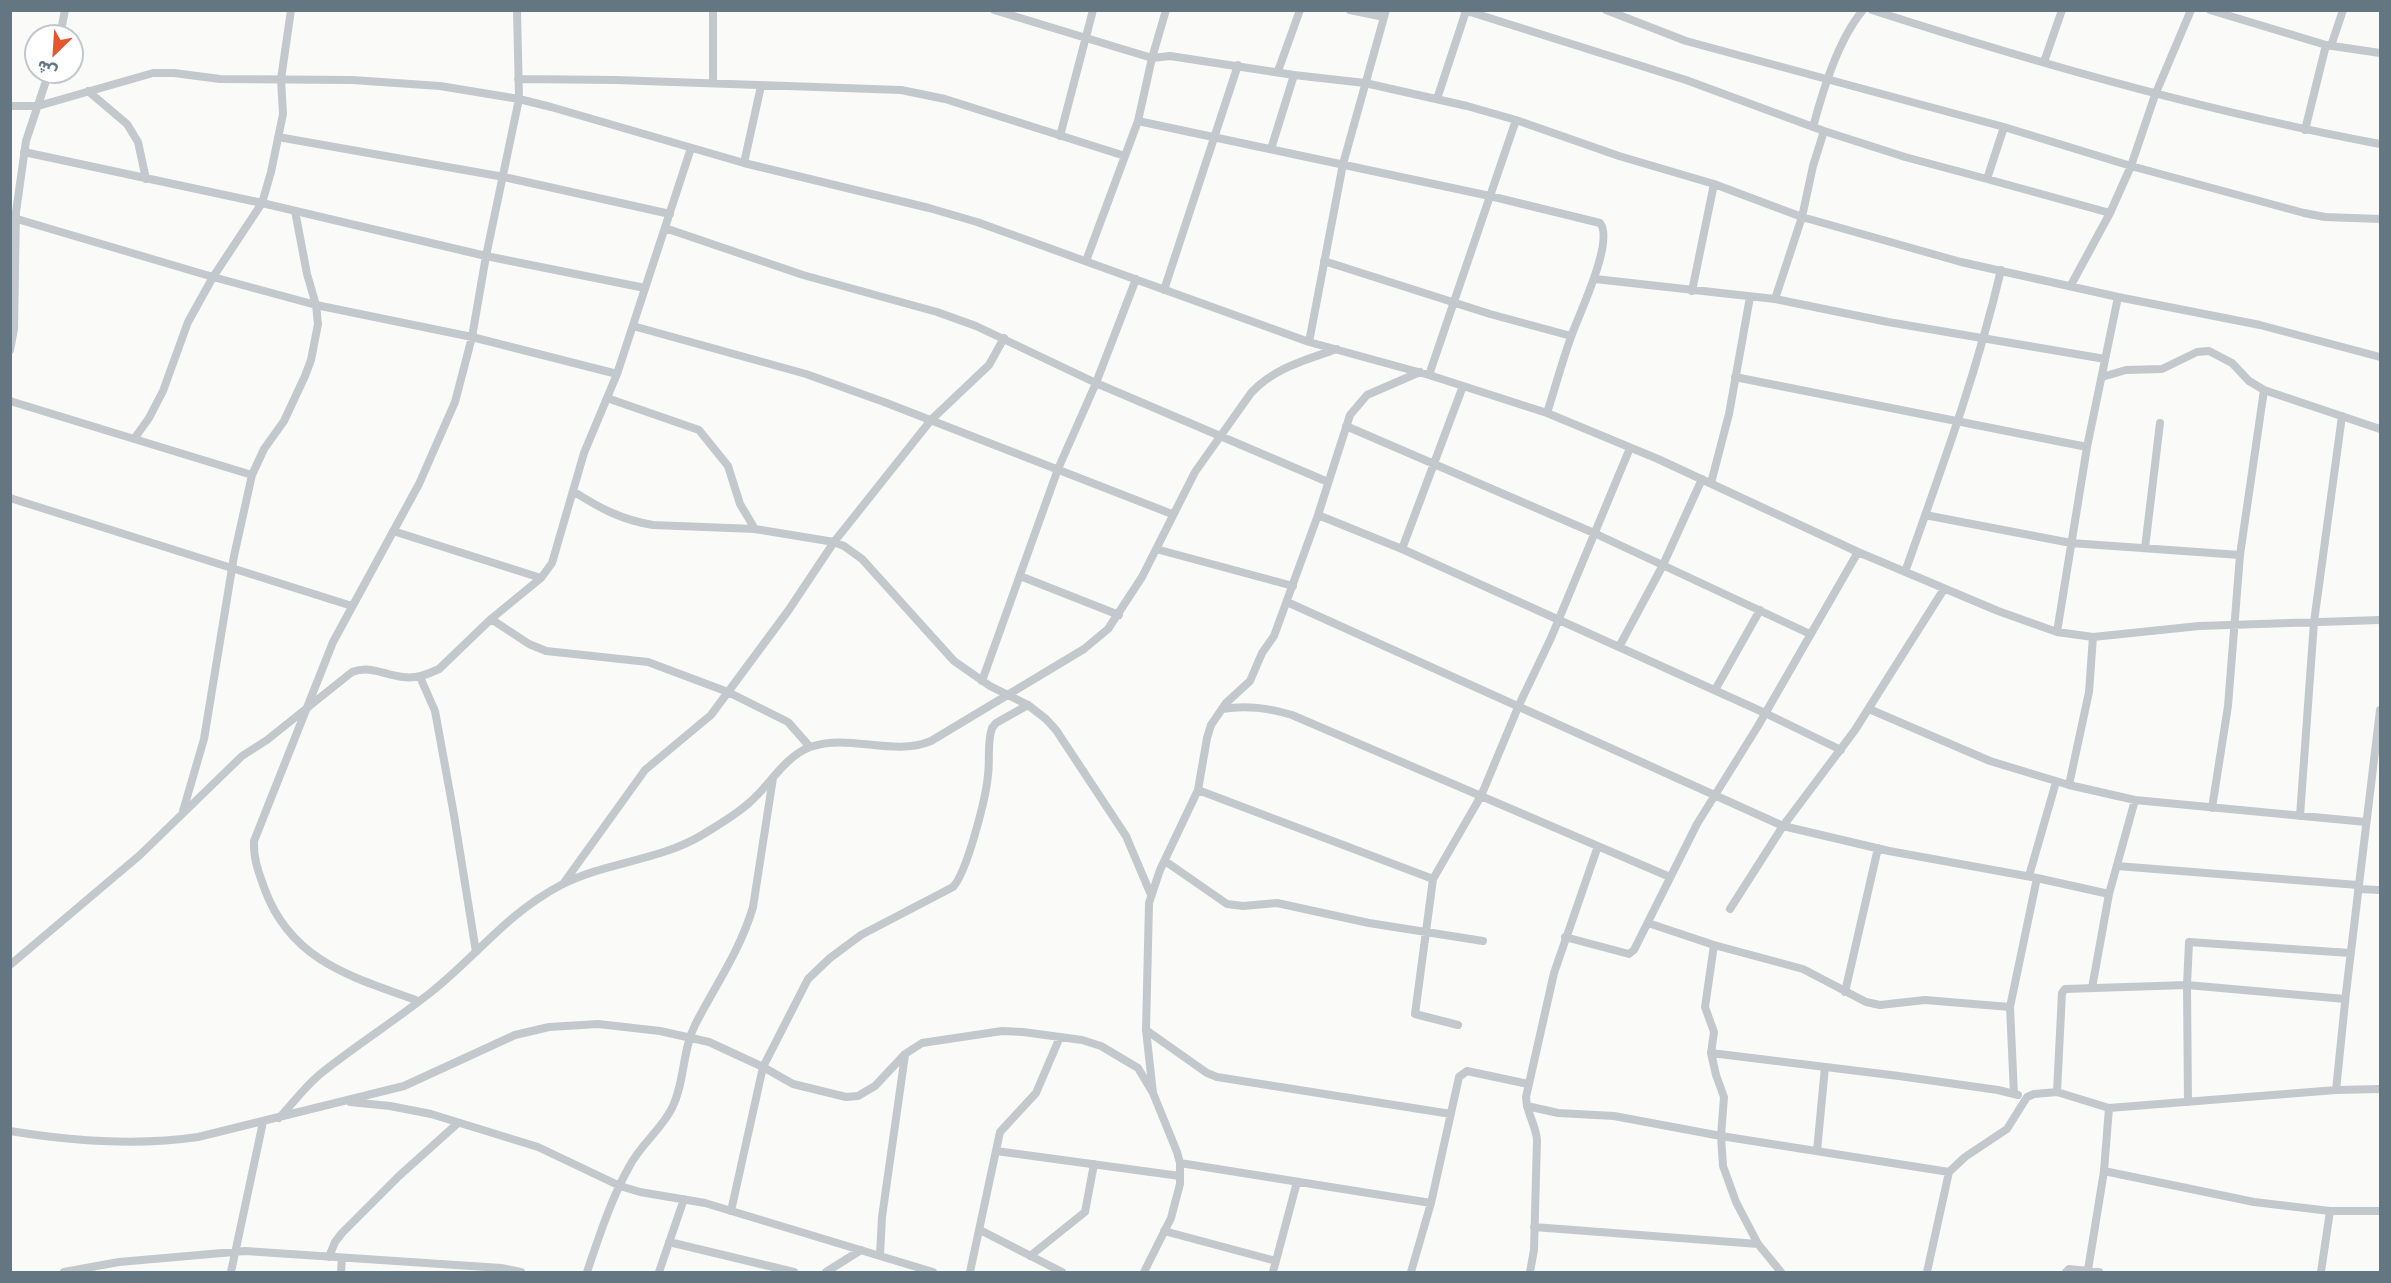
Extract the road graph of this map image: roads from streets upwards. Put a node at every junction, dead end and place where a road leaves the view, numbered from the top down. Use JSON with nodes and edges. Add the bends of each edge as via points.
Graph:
{"nodes":[{"id":1,"x":291,"y":10,"type":"edge"},
{"id":2,"x":517,"y":10,"type":"edge"},
{"id":3,"x":713,"y":10,"type":"edge"},
{"id":4,"x":994,"y":10,"type":"edge"},
{"id":5,"x":1093,"y":10,"type":"edge"},
{"id":6,"x":1166,"y":10,"type":"edge"},
{"id":7,"x":1299,"y":10,"type":"edge"},
{"id":8,"x":1350,"y":10,"type":"edge"},
{"id":9,"x":1606,"y":10,"type":"edge"},
{"id":10,"x":1863,"y":10,"type":"edge"},
{"id":11,"x":1872,"y":10,"type":"edge"},
{"id":12,"x":2062,"y":10,"type":"edge"},
{"id":13,"x":2191,"y":10,"type":"edge"},
{"id":14,"x":2210,"y":10,"type":"edge"},
{"id":15,"x":2343,"y":10,"type":"edge"},
{"id":16,"x":1465,"y":11,"type":"edge"},
{"id":17,"x":1385,"y":14,"type":"edge"},
{"id":18,"x":1086,"y":39,"type":"junction"},
{"id":19,"x":2329,"y":46,"type":"junction"},
{"id":20,"x":2380,"y":53,"type":"edge"},
{"id":21,"x":1152,"y":58,"type":"junction"},
{"id":22,"x":2044,"y":62,"type":"junction"},
{"id":23,"x":1238,"y":65,"type":"junction"},
{"id":24,"x":1278,"y":72,"type":"junction"},
{"id":25,"x":1294,"y":75,"type":"junction"},
{"id":26,"x":281,"y":79,"type":"junction"},
{"id":27,"x":518,"y":79,"type":"junction"},
{"id":28,"x":1827,"y":80,"type":"junction"},
{"id":29,"x":713,"y":83,"type":"junction"},
{"id":30,"x":1365,"y":83,"type":"junction"},
{"id":31,"x":45,"y":84,"type":"edge"},
{"id":32,"x":761,"y":86,"type":"junction"},
{"id":33,"x":88,"y":91,"type":"junction"},
{"id":34,"x":2155,"y":95,"type":"junction"},
{"id":35,"x":519,"y":99,"type":"junction"},
{"id":36,"x":1437,"y":99,"type":"junction"},
{"id":37,"x":10,"y":106,"type":"edge"},
{"id":38,"x":38,"y":106,"type":"junction"},
{"id":39,"x":1516,"y":120,"type":"junction"},
{"id":40,"x":1138,"y":122,"type":"junction"},
{"id":41,"x":1813,"y":127,"type":"junction"},
{"id":42,"x":2004,"y":128,"type":"junction"},
{"id":43,"x":2305,"y":130,"type":"junction"},
{"id":44,"x":1824,"y":131,"type":"junction"},
{"id":45,"x":1060,"y":136,"type":"junction"},
{"id":46,"x":278,"y":137,"type":"junction"},
{"id":47,"x":1213,"y":137,"type":"junction"},
{"id":48,"x":2380,"y":144,"type":"edge"},
{"id":49,"x":691,"y":148,"type":"junction"},
{"id":50,"x":1272,"y":149,"type":"junction"},
{"id":51,"x":24,"y":152,"type":"junction"},
{"id":52,"x":1125,"y":156,"type":"junction"},
{"id":53,"x":744,"y":163,"type":"junction"},
{"id":54,"x":1343,"y":164,"type":"junction"},
{"id":55,"x":2131,"y":166,"type":"junction"},
{"id":56,"x":504,"y":177,"type":"junction"},
{"id":57,"x":146,"y":179,"type":"junction"},
{"id":58,"x":1987,"y":179,"type":"junction"},
{"id":59,"x":1714,"y":184,"type":"junction"},
{"id":60,"x":1490,"y":196,"type":"junction"},
{"id":61,"x":262,"y":203,"type":"junction"},
{"id":62,"x":295,"y":211,"type":"junction"},
{"id":63,"x":2110,"y":213,"type":"junction"},
{"id":64,"x":670,"y":214,"type":"junction"},
{"id":65,"x":1802,"y":217,"type":"junction"},
{"id":66,"x":17,"y":219,"type":"junction"},
{"id":67,"x":2380,"y":219,"type":"edge"},
{"id":68,"x":665,"y":228,"type":"junction"},
{"id":69,"x":486,"y":256,"type":"junction"},
{"id":70,"x":1086,"y":261,"type":"junction"},
{"id":71,"x":1324,"y":261,"type":"junction"},
{"id":72,"x":2001,"y":270,"type":"junction"},
{"id":73,"x":213,"y":277,"type":"junction"},
{"id":74,"x":1136,"y":279,"type":"junction"},
{"id":75,"x":1595,"y":279,"type":"junction"},
{"id":76,"x":2071,"y":285,"type":"junction"},
{"id":77,"x":645,"y":288,"type":"junction"},
{"id":78,"x":1164,"y":290,"type":"junction"},
{"id":79,"x":1692,"y":291,"type":"junction"},
{"id":80,"x":1750,"y":297,"type":"junction"},
{"id":81,"x":2118,"y":297,"type":"junction"},
{"id":82,"x":1776,"y":299,"type":"junction"},
{"id":83,"x":1453,"y":302,"type":"junction"},
{"id":84,"x":316,"y":305,"type":"junction"},
{"id":85,"x":633,"y":326,"type":"junction"},
{"id":86,"x":1571,"y":336,"type":"junction"},
{"id":87,"x":472,"y":337,"type":"junction"},
{"id":88,"x":1004,"y":338,"type":"junction"},
{"id":89,"x":1985,"y":339,"type":"junction"},
{"id":90,"x":1309,"y":342,"type":"junction"},
{"id":91,"x":1337,"y":349,"type":"junction"},
{"id":92,"x":10,"y":350,"type":"edge"},
{"id":93,"x":2380,"y":357,"type":"edge"},
{"id":94,"x":2105,"y":359,"type":"junction"},
{"id":95,"x":1420,"y":372,"type":"junction"},
{"id":96,"x":617,"y":374,"type":"junction"},
{"id":97,"x":1430,"y":375,"type":"junction"},
{"id":98,"x":1735,"y":377,"type":"junction"},
{"id":99,"x":2102,"y":377,"type":"junction"},
{"id":100,"x":1096,"y":383,"type":"junction"},
{"id":101,"x":1463,"y":386,"type":"junction"},
{"id":102,"x":2264,"y":390,"type":"junction"},
{"id":103,"x":607,"y":398,"type":"junction"},
{"id":104,"x":10,"y":401,"type":"edge"},
{"id":105,"x":1547,"y":413,"type":"junction"},
{"id":106,"x":2342,"y":416,"type":"junction"},
{"id":107,"x":931,"y":420,"type":"junction"},
{"id":108,"x":1959,"y":421,"type":"junction"},
{"id":109,"x":2160,"y":423,"type":"dead end"},
{"id":110,"x":1346,"y":426,"type":"junction"},
{"id":111,"x":2380,"y":429,"type":"edge"},
{"id":112,"x":1220,"y":435,"type":"junction"},
{"id":113,"x":134,"y":439,"type":"junction"},
{"id":114,"x":2087,"y":447,"type":"junction"},
{"id":115,"x":1630,"y":448,"type":"junction"},
{"id":116,"x":1434,"y":465,"type":"junction"},
{"id":117,"x":1058,"y":469,"type":"junction"},
{"id":118,"x":252,"y":475,"type":"junction"},
{"id":119,"x":1706,"y":481,"type":"junction"},
{"id":120,"x":1328,"y":482,"type":"junction"},
{"id":121,"x":573,"y":491,"type":"junction"},
{"id":122,"x":10,"y":498,"type":"edge"},
{"id":123,"x":1172,"y":514,"type":"junction"},
{"id":124,"x":1318,"y":515,"type":"junction"},
{"id":125,"x":1925,"y":516,"type":"junction"},
{"id":126,"x":755,"y":529,"type":"junction"},
{"id":127,"x":393,"y":531,"type":"junction"},
{"id":128,"x":1594,"y":533,"type":"junction"},
{"id":129,"x":834,"y":542,"type":"junction"},
{"id":130,"x":2071,"y":543,"type":"junction"},
{"id":131,"x":2145,"y":548,"type":"junction"},
{"id":132,"x":1155,"y":549,"type":"junction"},
{"id":133,"x":1402,"y":549,"type":"junction"},
{"id":134,"x":1857,"y":552,"type":"junction"},
{"id":135,"x":2240,"y":555,"type":"junction"},
{"id":136,"x":1663,"y":565,"type":"junction"},
{"id":137,"x":232,"y":569,"type":"junction"},
{"id":138,"x":1905,"y":572,"type":"junction"},
{"id":139,"x":1020,"y":576,"type":"junction"},
{"id":140,"x":541,"y":578,"type":"junction"},
{"id":141,"x":1293,"y":586,"type":"junction"},
{"id":142,"x":1944,"y":589,"type":"junction"},
{"id":143,"x":1287,"y":602,"type":"junction"},
{"id":144,"x":352,"y":606,"type":"junction"},
{"id":145,"x":1760,"y":610,"type":"junction"},
{"id":146,"x":1119,"y":615,"type":"junction"},
{"id":147,"x":491,"y":619,"type":"junction"},
{"id":148,"x":1558,"y":620,"type":"junction"},
{"id":149,"x":2380,"y":620,"type":"edge"},
{"id":150,"x":2314,"y":622,"type":"junction"},
{"id":151,"x":2234,"y":625,"type":"junction"},
{"id":152,"x":2057,"y":632,"type":"junction"},
{"id":153,"x":1810,"y":634,"type":"junction"},
{"id":154,"x":2093,"y":637,"type":"junction"},
{"id":155,"x":1618,"y":647,"type":"junction"},
{"id":156,"x":420,"y":677,"type":"junction"},
{"id":157,"x":982,"y":681,"type":"junction"},
{"id":158,"x":1715,"y":690,"type":"junction"},
{"id":159,"x":728,"y":692,"type":"junction"},
{"id":160,"x":1006,"y":694,"type":"junction"},
{"id":161,"x":1028,"y":705,"type":"junction"},
{"id":162,"x":1519,"y":705,"type":"junction"},
{"id":163,"x":307,"y":707,"type":"junction"},
{"id":164,"x":1222,"y":709,"type":"junction"},
{"id":165,"x":1869,"y":709,"type":"junction"},
{"id":166,"x":2380,"y":710,"type":"edge"},
{"id":167,"x":1765,"y":713,"type":"junction"},
{"id":168,"x":810,"y":747,"type":"junction"},
{"id":169,"x":1841,"y":750,"type":"junction"},
{"id":170,"x":2376,"y":774,"type":"edge"},
{"id":171,"x":773,"y":778,"type":"junction"},
{"id":172,"x":2056,"y":782,"type":"junction"},
{"id":173,"x":2069,"y":785,"type":"junction"},
{"id":174,"x":1198,"y":790,"type":"junction"},
{"id":175,"x":1715,"y":794,"type":"junction"},
{"id":176,"x":1481,"y":796,"type":"junction"},
{"id":177,"x":2135,"y":800,"type":"junction"},
{"id":178,"x":2212,"y":808,"type":"junction"},
{"id":179,"x":182,"y":814,"type":"junction"},
{"id":180,"x":2300,"y":816,"type":"junction"},
{"id":181,"x":2366,"y":822,"type":"junction"},
{"id":182,"x":1784,"y":826,"type":"junction"},
{"id":183,"x":1598,"y":846,"type":"junction"},
{"id":184,"x":1878,"y":848,"type":"junction"},
{"id":185,"x":1165,"y":861,"type":"junction"},
{"id":186,"x":2117,"y":866,"type":"junction"},
{"id":187,"x":1670,"y":877,"type":"junction"},
{"id":188,"x":2033,"y":877,"type":"junction"},
{"id":189,"x":1433,"y":879,"type":"junction"},
{"id":190,"x":562,"y":884,"type":"junction"},
{"id":191,"x":2358,"y":887,"type":"junction"},
{"id":192,"x":2380,"y":890,"type":"edge"},
{"id":193,"x":2109,"y":894,"type":"junction"},
{"id":194,"x":1151,"y":895,"type":"junction"},
{"id":195,"x":1730,"y":909,"type":"dead end"},
{"id":196,"x":1648,"y":923,"type":"junction"},
{"id":197,"x":1426,"y":932,"type":"junction"},
{"id":198,"x":1565,"y":937,"type":"junction"},
{"id":199,"x":1483,"y":941,"type":"dead end"},
{"id":200,"x":1714,"y":945,"type":"junction"},
{"id":201,"x":476,"y":952,"type":"junction"},
{"id":202,"x":2350,"y":953,"type":"junction"},
{"id":203,"x":10,"y":964,"type":"edge"},
{"id":204,"x":2187,"y":985,"type":"junction"},
{"id":205,"x":2092,"y":988,"type":"junction"},
{"id":206,"x":1845,"y":992,"type":"junction"},
{"id":207,"x":2345,"y":999,"type":"junction"},
{"id":208,"x":418,"y":1002,"type":"junction"},
{"id":209,"x":2010,"y":1007,"type":"junction"},
{"id":210,"x":1458,"y":1025,"type":"dead end"},
{"id":211,"x":1146,"y":1030,"type":"junction"},
{"id":212,"x":689,"y":1037,"type":"junction"},
{"id":213,"x":1059,"y":1037,"type":"junction"},
{"id":214,"x":1712,"y":1053,"type":"junction"},
{"id":215,"x":904,"y":1054,"type":"junction"},
{"id":216,"x":763,"y":1066,"type":"junction"},
{"id":217,"x":1826,"y":1067,"type":"junction"},
{"id":218,"x":1528,"y":1084,"type":"junction"},
{"id":219,"x":2380,"y":1089,"type":"edge"},
{"id":220,"x":2336,"y":1090,"type":"junction"},
{"id":221,"x":2057,"y":1092,"type":"junction"},
{"id":222,"x":1153,"y":1093,"type":"junction"},
{"id":223,"x":2014,"y":1094,"type":"junction"},
{"id":224,"x":2027,"y":1097,"type":"junction"},
{"id":225,"x":344,"y":1102,"type":"junction"},
{"id":226,"x":2188,"y":1102,"type":"junction"},
{"id":227,"x":1527,"y":1106,"type":"junction"},
{"id":228,"x":2109,"y":1108,"type":"junction"},
{"id":229,"x":1451,"y":1114,"type":"junction"},
{"id":230,"x":279,"y":1118,"type":"junction"},
{"id":231,"x":263,"y":1122,"type":"junction"},
{"id":232,"x":458,"y":1123,"type":"junction"},
{"id":233,"x":10,"y":1131,"type":"edge"},
{"id":234,"x":1721,"y":1136,"type":"junction"},
{"id":235,"x":996,"y":1151,"type":"junction"},
{"id":236,"x":1817,"y":1151,"type":"junction"},
{"id":237,"x":1179,"y":1163,"type":"junction"},
{"id":238,"x":1094,"y":1164,"type":"junction"},
{"id":239,"x":1948,"y":1172,"type":"junction"},
{"id":240,"x":2104,"y":1172,"type":"junction"},
{"id":241,"x":1180,"y":1176,"type":"junction"},
{"id":242,"x":1297,"y":1182,"type":"junction"},
{"id":243,"x":620,"y":1186,"type":"junction"},
{"id":244,"x":684,"y":1199,"type":"junction"},
{"id":245,"x":1431,"y":1203,"type":"junction"},
{"id":246,"x":730,"y":1211,"type":"junction"},
{"id":247,"x":2330,"y":1211,"type":"junction"},
{"id":248,"x":2380,"y":1211,"type":"edge"},
{"id":249,"x":1534,"y":1227,"type":"junction"},
{"id":250,"x":980,"y":1230,"type":"junction"},
{"id":251,"x":1164,"y":1231,"type":"junction"},
{"id":252,"x":669,"y":1242,"type":"junction"},
{"id":253,"x":1758,"y":1244,"type":"junction"},
{"id":254,"x":861,"y":1250,"type":"junction"},
{"id":255,"x":236,"y":1251,"type":"junction"},
{"id":256,"x":880,"y":1255,"type":"junction"},
{"id":257,"x":1030,"y":1256,"type":"junction"},
{"id":258,"x":329,"y":1257,"type":"junction"},
{"id":259,"x":342,"y":1258,"type":"junction"},
{"id":260,"x":1276,"y":1260,"type":"junction"},
{"id":261,"x":2088,"y":1270,"type":"junction"},
{"id":262,"x":64,"y":1272,"type":"edge"},
{"id":263,"x":231,"y":1272,"type":"edge"},
{"id":264,"x":341,"y":1272,"type":"edge"},
{"id":265,"x":521,"y":1272,"type":"edge"},
{"id":266,"x":587,"y":1272,"type":"edge"},
{"id":267,"x":659,"y":1272,"type":"edge"},
{"id":268,"x":794,"y":1272,"type":"edge"},
{"id":269,"x":826,"y":1272,"type":"edge"},
{"id":270,"x":933,"y":1272,"type":"edge"},
{"id":271,"x":970,"y":1272,"type":"edge"},
{"id":272,"x":1062,"y":1272,"type":"edge"},
{"id":273,"x":1144,"y":1272,"type":"edge"},
{"id":274,"x":1273,"y":1272,"type":"edge"},
{"id":275,"x":1411,"y":1272,"type":"edge"},
{"id":276,"x":1530,"y":1272,"type":"edge"},
{"id":277,"x":1781,"y":1272,"type":"edge"},
{"id":278,"x":1927,"y":1272,"type":"edge"},
{"id":279,"x":2066,"y":1272,"type":"edge"},
{"id":280,"x":2099,"y":1272,"type":"edge"},
{"id":281,"x":2321,"y":1272,"type":"edge"}],
"edges":[{"from":1,"to":26,"type":"street"},
{"from":2,"to":27,"type":"street"},
{"from":3,"to":29,"type":"street"},
{"from":4,"to":18,"type":"street"},
{"from":5,"to":18,"type":"street"},
{"from":6,"to":21,"type":"street"},
{"from":7,"to":24,"type":"street"},
{"from":8,"to":17,"type":"street"},
{"from":9,"to":28,"type":"street","via":[[1686,41]]},
{"from":10,"to":28,"type":"street","via":[[1848,32]]},
{"from":11,"to":22,"type":"street"},
{"from":12,"to":22,"type":"street"},
{"from":13,"to":34,"type":"street"},
{"from":14,"to":19,"type":"street"},
{"from":15,"to":19,"type":"street"},
{"from":16,"to":36,"type":"street"},
{"from":16,"to":41,"type":"street","via":[[1686,80]]},
{"from":17,"to":30,"type":"street"},
{"from":18,"to":21,"type":"street"},
{"from":18,"to":45,"type":"street"},
{"from":19,"to":20,"type":"street"},
{"from":19,"to":43,"type":"street"},
{"from":21,"to":23,"type":"street","via":[[1170,56]]},
{"from":21,"to":40,"type":"street"},
{"from":22,"to":34,"type":"street"},
{"from":23,"to":24,"type":"street"},
{"from":23,"to":47,"type":"street"},
{"from":24,"to":25,"type":"street"},
{"from":25,"to":30,"type":"street"},
{"from":25,"to":50,"type":"street"},
{"from":26,"to":33,"type":"street","via":[[153,73]]},
{"from":26,"to":35,"type":"street","via":[[440,86]]},
{"from":26,"to":46,"type":"street","via":[[283,114]]},
{"from":27,"to":29,"type":"street"},
{"from":27,"to":35,"type":"street"},
{"from":28,"to":41,"type":"street"},
{"from":28,"to":42,"type":"street"},
{"from":29,"to":32,"type":"street"},
{"from":30,"to":36,"type":"street"},
{"from":30,"to":54,"type":"street"},
{"from":31,"to":38,"type":"street"},
{"from":32,"to":45,"type":"street","via":[[912,92]]},
{"from":32,"to":53,"type":"street"},
{"from":33,"to":38,"type":"street"},
{"from":33,"to":57,"type":"street","via":[[127,124],[138,142]]},
{"from":34,"to":43,"type":"street"},
{"from":34,"to":55,"type":"street"},
{"from":35,"to":49,"type":"street"},
{"from":35,"to":56,"type":"street"},
{"from":36,"to":39,"type":"street"},
{"from":37,"to":38,"type":"street"},
{"from":38,"to":51,"type":"street"},
{"from":39,"to":59,"type":"street"},
{"from":39,"to":60,"type":"street"},
{"from":40,"to":47,"type":"street"},
{"from":40,"to":52,"type":"street"},
{"from":41,"to":44,"type":"street"},
{"from":42,"to":55,"type":"street"},
{"from":42,"to":58,"type":"street"},
{"from":43,"to":48,"type":"street"},
{"from":44,"to":58,"type":"street"},
{"from":44,"to":65,"type":"street"},
{"from":45,"to":52,"type":"street"},
{"from":46,"to":56,"type":"street"},
{"from":46,"to":61,"type":"street"},
{"from":47,"to":50,"type":"street"},
{"from":47,"to":78,"type":"street"},
{"from":49,"to":53,"type":"street"},
{"from":49,"to":64,"type":"street"},
{"from":50,"to":54,"type":"street"},
{"from":51,"to":57,"type":"street"},
{"from":51,"to":66,"type":"street"},
{"from":52,"to":70,"type":"street"},
{"from":53,"to":70,"type":"street","via":[[929,208]]},
{"from":54,"to":60,"type":"street"},
{"from":54,"to":71,"type":"street"},
{"from":55,"to":63,"type":"street"},
{"from":55,"to":67,"type":"street","via":[[2304,213]]},
{"from":56,"to":64,"type":"street"},
{"from":56,"to":69,"type":"street"},
{"from":57,"to":61,"type":"street"},
{"from":58,"to":63,"type":"street"},
{"from":59,"to":65,"type":"street"},
{"from":59,"to":79,"type":"street"},
{"from":60,"to":75,"type":"street","via":[[1599,223],[1604,236]]},
{"from":60,"to":83,"type":"street"},
{"from":61,"to":62,"type":"street"},
{"from":61,"to":73,"type":"street"},
{"from":62,"to":69,"type":"street"},
{"from":62,"to":84,"type":"street"},
{"from":63,"to":76,"type":"street"},
{"from":64,"to":68,"type":"street"},
{"from":65,"to":72,"type":"street"},
{"from":65,"to":82,"type":"street"},
{"from":66,"to":73,"type":"street"},
{"from":66,"to":92,"type":"street"},
{"from":68,"to":77,"type":"street"},
{"from":68,"to":88,"type":"street","via":[[803,275],[938,312]]},
{"from":69,"to":77,"type":"street"},
{"from":69,"to":87,"type":"street"},
{"from":70,"to":74,"type":"street"},
{"from":71,"to":83,"type":"street"},
{"from":71,"to":90,"type":"street"},
{"from":72,"to":76,"type":"street"},
{"from":72,"to":89,"type":"street"},
{"from":73,"to":84,"type":"street"},
{"from":73,"to":113,"type":"street","via":[[188,322],[163,391]]},
{"from":74,"to":78,"type":"street"},
{"from":74,"to":100,"type":"street"},
{"from":75,"to":79,"type":"street"},
{"from":75,"to":86,"type":"street"},
{"from":76,"to":81,"type":"street"},
{"from":77,"to":85,"type":"street"},
{"from":78,"to":90,"type":"street"},
{"from":79,"to":80,"type":"street"},
{"from":80,"to":82,"type":"street"},
{"from":80,"to":98,"type":"street"},
{"from":81,"to":93,"type":"street","via":[[2260,324]]},
{"from":81,"to":94,"type":"street"},
{"from":82,"to":89,"type":"street"},
{"from":83,"to":86,"type":"street"},
{"from":83,"to":97,"type":"street"},
{"from":84,"to":87,"type":"street"},
{"from":84,"to":118,"type":"street","via":[[318,324],[311,360],[284,421]]},
{"from":85,"to":96,"type":"street"},
{"from":85,"to":107,"type":"street","via":[[806,374]]},
{"from":86,"to":105,"type":"street"},
{"from":87,"to":96,"type":"street"},
{"from":87,"to":127,"type":"street","via":[[452,410]]},
{"from":88,"to":100,"type":"street"},
{"from":88,"to":107,"type":"street","via":[[989,365]]},
{"from":89,"to":94,"type":"street"},
{"from":89,"to":108,"type":"street"},
{"from":90,"to":91,"type":"street"},
{"from":91,"to":95,"type":"street"},
{"from":91,"to":112,"type":"street","via":[[1282,369],[1261,382]]},
{"from":94,"to":99,"type":"street"},
{"from":95,"to":97,"type":"street"},
{"from":95,"to":110,"type":"street","via":[[1367,395]]},
{"from":96,"to":103,"type":"street"},
{"from":97,"to":101,"type":"street"},
{"from":98,"to":108,"type":"street"},
{"from":98,"to":119,"type":"street","via":[[1729,414]]},
{"from":99,"to":102,"type":"street","via":[[2126,370],[2162,369],[2198,352],[2209,351],[2232,363]]},
{"from":99,"to":114,"type":"street"},
{"from":100,"to":112,"type":"street"},
{"from":100,"to":117,"type":"street"},
{"from":101,"to":105,"type":"street"},
{"from":101,"to":116,"type":"street"},
{"from":102,"to":106,"type":"street"},
{"from":102,"to":135,"type":"street"},
{"from":103,"to":121,"type":"street"},
{"from":103,"to":126,"type":"street","via":[[699,430],[728,466],[740,504]]},
{"from":104,"to":113,"type":"street"},
{"from":105,"to":115,"type":"street"},
{"from":106,"to":111,"type":"street"},
{"from":106,"to":150,"type":"street"},
{"from":107,"to":117,"type":"street"},
{"from":107,"to":129,"type":"street"},
{"from":108,"to":114,"type":"street"},
{"from":108,"to":125,"type":"street"},
{"from":109,"to":131,"type":"street"},
{"from":110,"to":116,"type":"street"},
{"from":110,"to":120,"type":"street"},
{"from":112,"to":120,"type":"street"},
{"from":112,"to":123,"type":"street"},
{"from":113,"to":118,"type":"street"},
{"from":114,"to":130,"type":"street"},
{"from":115,"to":119,"type":"street"},
{"from":115,"to":128,"type":"street"},
{"from":116,"to":128,"type":"street"},
{"from":116,"to":133,"type":"street"},
{"from":117,"to":123,"type":"street"},
{"from":117,"to":139,"type":"street"},
{"from":118,"to":137,"type":"street"},
{"from":119,"to":134,"type":"street"},
{"from":119,"to":136,"type":"street"},
{"from":120,"to":124,"type":"street"},
{"from":121,"to":126,"type":"street","via":[[599,508],[637,522]]},
{"from":121,"to":140,"type":"street","via":[[552,563]]},
{"from":122,"to":137,"type":"street"},
{"from":123,"to":132,"type":"street"},
{"from":124,"to":133,"type":"street"},
{"from":124,"to":141,"type":"street"},
{"from":125,"to":130,"type":"street"},
{"from":125,"to":138,"type":"street"},
{"from":126,"to":129,"type":"street"},
{"from":127,"to":140,"type":"street"},
{"from":127,"to":144,"type":"street"},
{"from":128,"to":136,"type":"street"},
{"from":128,"to":148,"type":"street"},
{"from":129,"to":157,"type":"street","via":[[862,559],[954,661]]},
{"from":129,"to":159,"type":"street"},
{"from":130,"to":131,"type":"street"},
{"from":130,"to":152,"type":"street"},
{"from":131,"to":135,"type":"street"},
{"from":132,"to":141,"type":"street"},
{"from":132,"to":146,"type":"street"},
{"from":133,"to":148,"type":"street"},
{"from":134,"to":138,"type":"street"},
{"from":134,"to":153,"type":"street"},
{"from":135,"to":151,"type":"street"},
{"from":136,"to":145,"type":"street"},
{"from":136,"to":155,"type":"street"},
{"from":137,"to":144,"type":"street"},
{"from":137,"to":179,"type":"street","via":[[204,740]]},
{"from":138,"to":142,"type":"street"},
{"from":139,"to":146,"type":"street"},
{"from":139,"to":157,"type":"street"},
{"from":140,"to":147,"type":"street"},
{"from":141,"to":143,"type":"street"},
{"from":142,"to":152,"type":"street"},
{"from":142,"to":165,"type":"street"},
{"from":143,"to":162,"type":"street"},
{"from":143,"to":164,"type":"street","via":[[1250,681]]},
{"from":144,"to":163,"type":"street"},
{"from":145,"to":153,"type":"street"},
{"from":145,"to":158,"type":"street"},
{"from":146,"to":160,"type":"street","via":[[1084,649]]},
{"from":147,"to":156,"type":"street","via":[[439,669]]},
{"from":147,"to":159,"type":"street","via":[[546,651],[648,662]]},
{"from":148,"to":155,"type":"street"},
{"from":148,"to":162,"type":"street"},
{"from":149,"to":150,"type":"street"},
{"from":150,"to":151,"type":"street"},
{"from":150,"to":180,"type":"street"},
{"from":151,"to":154,"type":"street"},
{"from":151,"to":178,"type":"street","via":[[2228,706]]},
{"from":152,"to":154,"type":"street"},
{"from":153,"to":167,"type":"street"},
{"from":154,"to":173,"type":"street","via":[[2090,692]]},
{"from":155,"to":158,"type":"street"},
{"from":156,"to":163,"type":"street","via":[[362,669],[352,672]]},
{"from":156,"to":201,"type":"street","via":[[435,711]]},
{"from":157,"to":160,"type":"street"},
{"from":158,"to":167,"type":"street"},
{"from":159,"to":168,"type":"street","via":[[788,722]]},
{"from":159,"to":190,"type":"street","via":[[701,725],[645,770]]},
{"from":160,"to":161,"type":"street"},
{"from":160,"to":168,"type":"street","via":[[918,747],[850,742]]},
{"from":161,"to":194,"type":"street","via":[[1056,730],[1126,836]]},
{"from":161,"to":216,"type":"street","via":[[992,728],[986,788],[958,882],[861,935],[816,970]]},
{"from":162,"to":175,"type":"street"},
{"from":162,"to":176,"type":"street"},
{"from":163,"to":179,"type":"street","via":[[242,756]]},
{"from":163,"to":208,"type":"street","via":[[254,841],[254,857],[272,908],[291,934],[323,963]]},
{"from":164,"to":174,"type":"street","via":[[1208,732]]},
{"from":164,"to":176,"type":"street","via":[[1243,706],[1292,715]]},
{"from":165,"to":169,"type":"street"},
{"from":165,"to":172,"type":"street","via":[[1990,761]]},
{"from":166,"to":170,"type":"street"},
{"from":167,"to":169,"type":"street"},
{"from":167,"to":175,"type":"street"},
{"from":168,"to":171,"type":"street"},
{"from":169,"to":182,"type":"street"},
{"from":170,"to":181,"type":"street"},
{"from":171,"to":190,"type":"street","via":[[741,809],[682,845]]},
{"from":171,"to":212,"type":"street","via":[[749,922]]},
{"from":172,"to":173,"type":"street"},
{"from":172,"to":188,"type":"street"},
{"from":173,"to":177,"type":"street"},
{"from":174,"to":185,"type":"street"},
{"from":174,"to":189,"type":"street"},
{"from":175,"to":182,"type":"street"},
{"from":175,"to":187,"type":"street"},
{"from":176,"to":183,"type":"street"},
{"from":176,"to":189,"type":"street"},
{"from":177,"to":178,"type":"street"},
{"from":177,"to":186,"type":"street"},
{"from":178,"to":180,"type":"street"},
{"from":179,"to":203,"type":"street","via":[[140,855]]},
{"from":180,"to":181,"type":"street"},
{"from":181,"to":191,"type":"street"},
{"from":182,"to":184,"type":"street"},
{"from":182,"to":195,"type":"street"},
{"from":183,"to":187,"type":"street"},
{"from":183,"to":198,"type":"street"},
{"from":184,"to":188,"type":"street"},
{"from":184,"to":206,"type":"street"},
{"from":185,"to":194,"type":"street"},
{"from":185,"to":197,"type":"street","via":[[1227,904],[1277,903]]},
{"from":186,"to":191,"type":"street"},
{"from":186,"to":193,"type":"street"},
{"from":187,"to":196,"type":"street"},
{"from":188,"to":193,"type":"street"},
{"from":188,"to":209,"type":"street"},
{"from":189,"to":197,"type":"street"},
{"from":190,"to":201,"type":"street","via":[[514,915]]},
{"from":191,"to":192,"type":"street"},
{"from":191,"to":202,"type":"street"},
{"from":193,"to":205,"type":"street"},
{"from":194,"to":211,"type":"street"},
{"from":196,"to":198,"type":"street","via":[[1632,953]]},
{"from":196,"to":200,"type":"street"},
{"from":197,"to":199,"type":"street"},
{"from":197,"to":210,"type":"street","via":[[1415,1014]]},
{"from":198,"to":218,"type":"street"},
{"from":200,"to":206,"type":"street","via":[[1813,973]]},
{"from":200,"to":214,"type":"street","via":[[1705,1007],[1714,1032]]},
{"from":201,"to":208,"type":"street"},
{"from":202,"to":204,"type":"street","via":[[2192,940],[2188,946]]},
{"from":202,"to":207,"type":"street"},
{"from":204,"to":205,"type":"street"},
{"from":204,"to":207,"type":"street"},
{"from":204,"to":226,"type":"street"},
{"from":205,"to":221,"type":"street","via":[[2065,989],[2062,993]]},
{"from":206,"to":209,"type":"street","via":[[1880,1005],[1925,1000]]},
{"from":207,"to":220,"type":"street"},
{"from":208,"to":230,"type":"street","via":[[319,1076]]},
{"from":209,"to":223,"type":"street"},
{"from":211,"to":222,"type":"street"},
{"from":211,"to":229,"type":"street","via":[[1217,1077]]},
{"from":212,"to":216,"type":"street"},
{"from":212,"to":225,"type":"street","via":[[598,1024],[549,1027],[515,1035],[404,1086]]},
{"from":212,"to":243,"type":"street","via":[[676,1100],[639,1151]]},
{"from":213,"to":215,"type":"street","via":[[1002,1031],[922,1043]]},
{"from":213,"to":222,"type":"street","via":[[1101,1046],[1131,1062]]},
{"from":213,"to":235,"type":"street","via":[[1036,1093],[1003,1126]]},
{"from":214,"to":217,"type":"street"},
{"from":214,"to":234,"type":"street","via":[[1724,1097]]},
{"from":215,"to":216,"type":"street","via":[[875,1086],[858,1096],[846,1097],[793,1084]]},
{"from":215,"to":256,"type":"street"},
{"from":216,"to":246,"type":"street"},
{"from":217,"to":223,"type":"street"},
{"from":217,"to":236,"type":"street"},
{"from":218,"to":227,"type":"street"},
{"from":218,"to":229,"type":"street","via":[[1461,1073]]},
{"from":219,"to":220,"type":"street"},
{"from":220,"to":226,"type":"street"},
{"from":221,"to":224,"type":"street"},
{"from":221,"to":228,"type":"street"},
{"from":222,"to":237,"type":"street"},
{"from":223,"to":224,"type":"street"},
{"from":224,"to":239,"type":"street","via":[[2007,1129]]},
{"from":225,"to":230,"type":"street"},
{"from":225,"to":232,"type":"street","via":[[390,1106]]},
{"from":226,"to":228,"type":"street"},
{"from":227,"to":234,"type":"street","via":[[1558,1113],[1614,1116]]},
{"from":227,"to":249,"type":"street","via":[[1537,1140]]},
{"from":228,"to":240,"type":"street"},
{"from":229,"to":245,"type":"street"},
{"from":230,"to":231,"type":"street"},
{"from":231,"to":233,"type":"street","via":[[174,1141],[120,1141]]},
{"from":231,"to":255,"type":"street"},
{"from":232,"to":243,"type":"street","via":[[538,1147]]},
{"from":232,"to":258,"type":"street","via":[[342,1233]]},
{"from":234,"to":236,"type":"street"},
{"from":234,"to":253,"type":"street","via":[[1726,1179]]},
{"from":235,"to":238,"type":"street"},
{"from":235,"to":250,"type":"street"},
{"from":236,"to":239,"type":"street"},
{"from":237,"to":241,"type":"street"},
{"from":237,"to":242,"type":"street"},
{"from":238,"to":241,"type":"street"},
{"from":238,"to":257,"type":"street","via":[[1085,1212]]},
{"from":239,"to":278,"type":"street"},
{"from":240,"to":247,"type":"street","via":[[2254,1202]]},
{"from":240,"to":261,"type":"street"},
{"from":241,"to":251,"type":"street","via":[[1176,1206]]},
{"from":242,"to":245,"type":"street"},
{"from":242,"to":260,"type":"street"},
{"from":243,"to":244,"type":"street"},
{"from":243,"to":266,"type":"street"},
{"from":244,"to":246,"type":"street"},
{"from":244,"to":252,"type":"street"},
{"from":245,"to":275,"type":"street"},
{"from":246,"to":254,"type":"street"},
{"from":247,"to":248,"type":"street"},
{"from":247,"to":281,"type":"street"},
{"from":249,"to":253,"type":"street"},
{"from":249,"to":276,"type":"street"},
{"from":250,"to":257,"type":"street"},
{"from":250,"to":271,"type":"street"},
{"from":251,"to":260,"type":"street"},
{"from":251,"to":273,"type":"street"},
{"from":252,"to":267,"type":"street"},
{"from":252,"to":268,"type":"street"},
{"from":253,"to":277,"type":"street"},
{"from":254,"to":256,"type":"street"},
{"from":254,"to":269,"type":"street"},
{"from":255,"to":258,"type":"street"},
{"from":255,"to":262,"type":"street","via":[[119,1262]]},
{"from":255,"to":263,"type":"street"},
{"from":256,"to":270,"type":"street"},
{"from":257,"to":272,"type":"street"},
{"from":258,"to":259,"type":"street"},
{"from":259,"to":264,"type":"street"},
{"from":259,"to":265,"type":"street"},
{"from":260,"to":274,"type":"street"},
{"from":261,"to":279,"type":"street"},
{"from":261,"to":280,"type":"street"}]}
